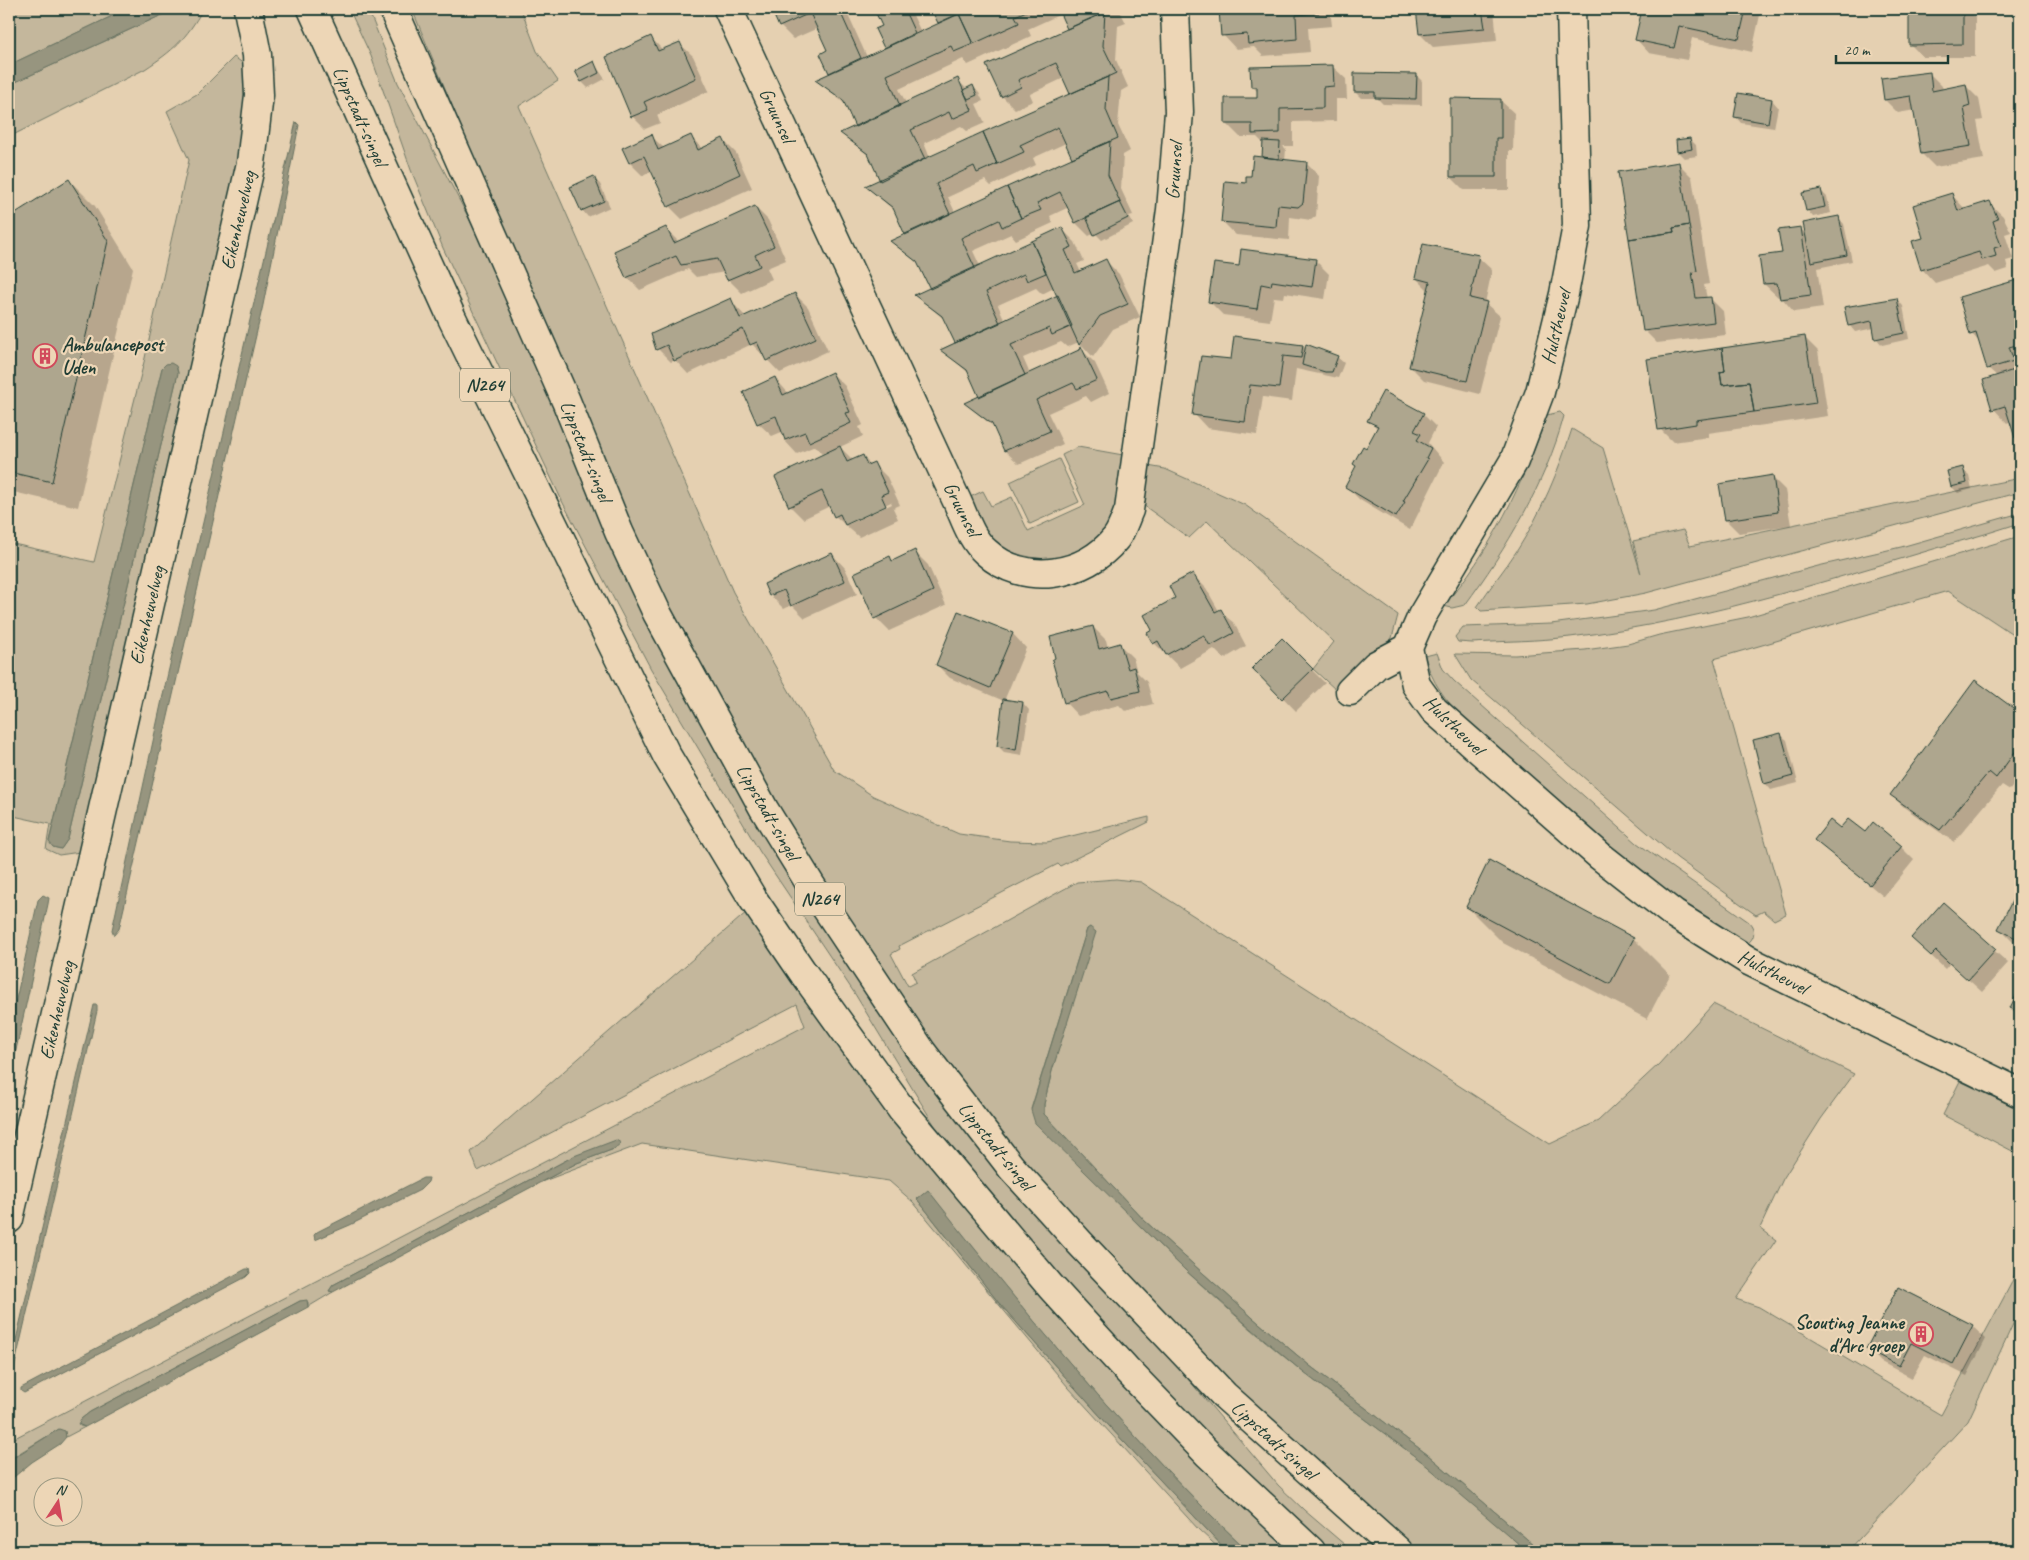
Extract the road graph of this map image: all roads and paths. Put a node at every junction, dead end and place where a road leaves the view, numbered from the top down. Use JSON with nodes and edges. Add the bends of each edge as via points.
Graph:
{"nodes":[{"id":1,"x":248,"y":9,"type":"edge"},
{"id":2,"x":312,"y":9,"type":"edge"},
{"id":3,"x":393,"y":9,"type":"edge"},
{"id":4,"x":728,"y":9,"type":"edge"},
{"id":5,"x":1175,"y":9,"type":"edge"},
{"id":6,"x":1571,"y":9,"type":"edge"},
{"id":7,"x":1408,"y":648,"type":"junction"},
{"id":8,"x":1350,"y":691,"type":"dead end"},
{"id":9,"x":2020,"y":1093,"type":"edge"},
{"id":10,"x":9,"y":1219,"type":"edge"},
{"id":11,"x":1311,"y":1551,"type":"edge"},
{"id":12,"x":1398,"y":1551,"type":"edge"}],
"edges":[{"from":1,"to":10,"type":"street","name":"Eikenheuvelweg","via":[[257,55],[259,95],[251,163]]},
{"from":2,"to":11,"type":"street","name":"Lippstadt-singel","number":"N264","via":[[452,318],[658,738],[753,899],[902,1110],[1051,1287],[1208,1454]]},
{"from":3,"to":12,"type":"street","name":"Lippstadt-singel","number":"N264","via":[[657,614],[764,809],[817,895],[922,1052],[1011,1167],[1224,1395]]},
{"from":4,"to":5,"type":"street","name":"Gruunsel","via":[[968,529],[986,552],[1011,568],[1040,574],[1070,571],[1096,558],[1117,537],[1129,510],[1171,210],[1178,112]]},
{"from":6,"to":7,"type":"street","name":"Hulstheuvel","via":[[1577,226],[1540,392],[1514,461],[1422,616]]},
{"from":7,"to":8,"type":"street","via":[[1376,665]]},
{"from":7,"to":9,"type":"street","name":"Hulstheuvel","via":[[1416,685],[1434,710],[1600,856],[1674,914],[1749,961]]}]}
